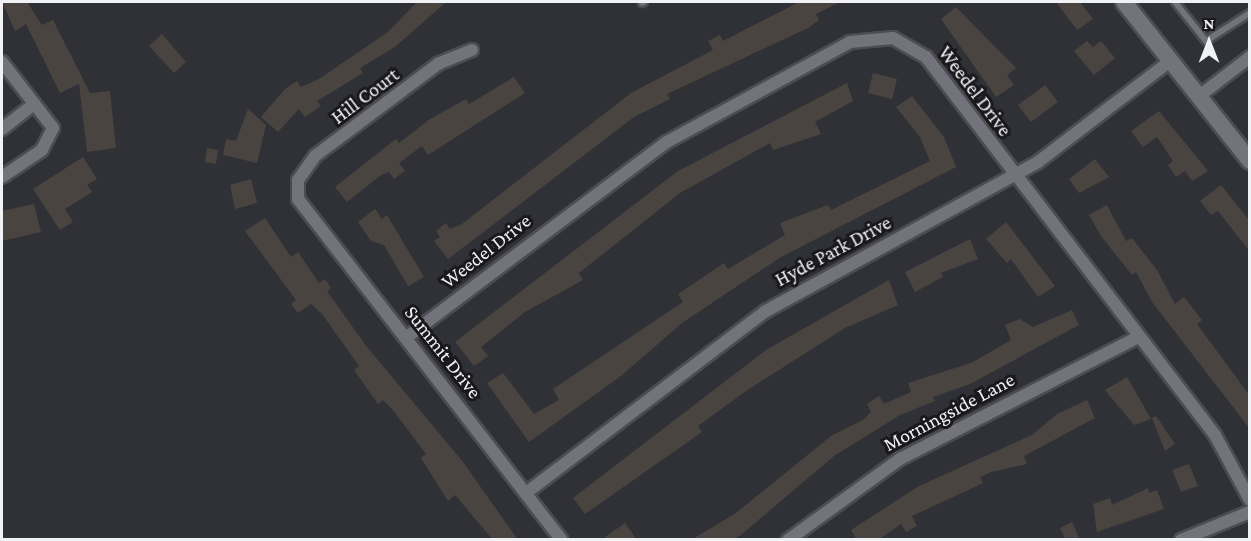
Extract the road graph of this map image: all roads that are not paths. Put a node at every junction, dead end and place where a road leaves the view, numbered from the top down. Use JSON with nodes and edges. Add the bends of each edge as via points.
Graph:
{"nodes":[{"id":1,"x":1124,"y":2,"type":"edge"},
{"id":2,"x":1175,"y":2,"type":"edge"},
{"id":3,"x":1250,"y":12,"type":"edge"},
{"id":4,"x":472,"y":50,"type":"dead end"},
{"id":5,"x":1250,"y":57,"type":"edge"},
{"id":6,"x":1170,"y":61,"type":"junction"},
{"id":7,"x":2,"y":62,"type":"edge"},
{"id":8,"x":1198,"y":97,"type":"junction"},
{"id":9,"x":34,"y":104,"type":"junction"},
{"id":10,"x":2,"y":129,"type":"edge"},
{"id":11,"x":1250,"y":161,"type":"edge"},
{"id":12,"x":1015,"y":176,"type":"junction"},
{"id":13,"x":2,"y":177,"type":"edge"},
{"id":14,"x":297,"y":189,"type":"joint"},
{"id":15,"x":407,"y":337,"type":"junction"},
{"id":16,"x":1138,"y":337,"type":"junction"},
{"id":17,"x":526,"y":493,"type":"junction"},
{"id":18,"x":1250,"y":500,"type":"edge"},
{"id":19,"x":1250,"y":512,"type":"edge"},
{"id":20,"x":562,"y":540,"type":"edge"},
{"id":21,"x":788,"y":540,"type":"edge"},
{"id":22,"x":1181,"y":540,"type":"edge"}],
"edges":[{"from":1,"to":6,"type":"street"},
{"from":2,"to":3,"type":"lane","via":[[1206,41]]},
{"from":4,"to":14,"type":"street","name":"Hill Court","via":[[438,64],[315,156],[302,170]]},
{"from":5,"to":8,"type":"street"},
{"from":6,"to":8,"type":"street"},
{"from":6,"to":12,"type":"street","name":"Hyde Park Drive"},
{"from":7,"to":9,"type":"street"},
{"from":8,"to":11,"type":"street"},
{"from":9,"to":10,"type":"street"},
{"from":9,"to":13,"type":"street","via":[[53,128],[42,150]]},
{"from":12,"to":15,"type":"street","name":"Weedel Drive","via":[[921,52],[893,38],[862,38],[760,87],[651,153]]},
{"from":12,"to":16,"type":"street","name":"Weedel Drive"},
{"from":12,"to":17,"type":"street","name":"Hyde Park Drive","via":[[777,303]]},
{"from":14,"to":15,"type":"street","name":"Summit Drive","via":[[303,211]]},
{"from":15,"to":17,"type":"street","name":"Summit Drive"},
{"from":16,"to":18,"type":"street","name":"Weedel Drive","via":[[1215,435]]},
{"from":16,"to":21,"type":"street","name":"Morningside Lane","via":[[917,449]]},
{"from":17,"to":20,"type":"street","name":"Summit Drive"},
{"from":19,"to":22,"type":"street"}]}
